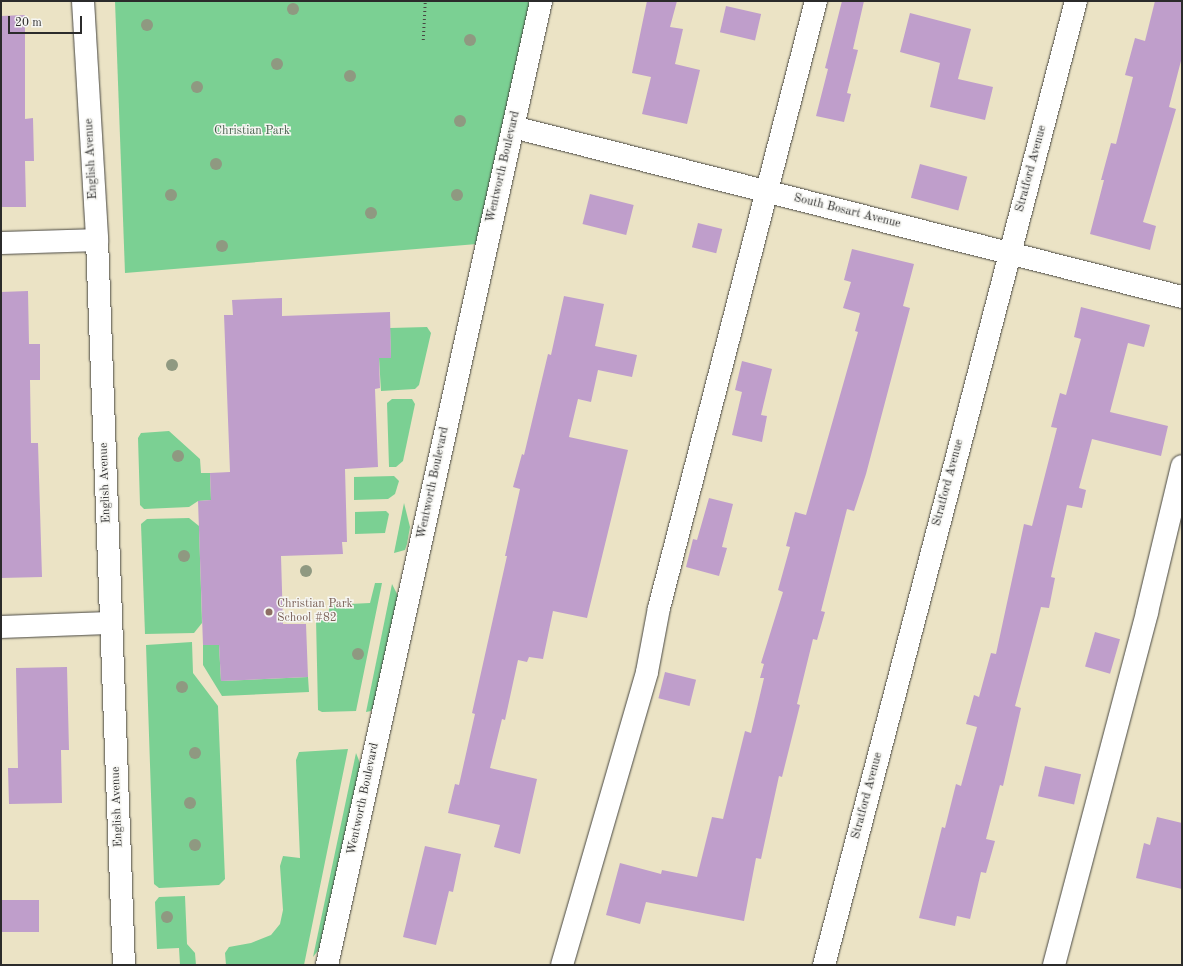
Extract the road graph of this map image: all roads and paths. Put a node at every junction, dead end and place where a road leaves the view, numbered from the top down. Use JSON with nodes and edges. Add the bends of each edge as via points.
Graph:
{"nodes":[{"id":1,"x":83,"y":1,"type":"edge"},
{"id":2,"x":425,"y":1,"type":"edge"},
{"id":3,"x":541,"y":1,"type":"edge"},
{"id":4,"x":816,"y":1,"type":"edge"},
{"id":5,"x":1076,"y":1,"type":"edge"},
{"id":6,"x":423,"y":40,"type":"dead end"},
{"id":7,"x":513,"y":127,"type":"junction"},
{"id":8,"x":768,"y":192,"type":"junction"},
{"id":9,"x":97,"y":240,"type":"junction"},
{"id":10,"x":1,"y":243,"type":"edge"},
{"id":11,"x":1009,"y":253,"type":"junction"},
{"id":12,"x":1182,"y":297,"type":"edge"},
{"id":13,"x":1182,"y":466,"type":"edge"},
{"id":14,"x":112,"y":623,"type":"junction"},
{"id":15,"x":1,"y":626,"type":"edge"},
{"id":16,"x":124,"y":965,"type":"edge"},
{"id":17,"x":327,"y":965,"type":"edge"},
{"id":18,"x":562,"y":965,"type":"edge"},
{"id":19,"x":824,"y":965,"type":"edge"},
{"id":20,"x":1054,"y":965,"type":"edge"}],
"edges":[{"from":1,"to":9,"type":"street","name":"English Avenue"},
{"from":2,"to":6,"type":"path"},
{"from":3,"to":7,"type":"street","name":"Wentworth Boulevard"},
{"from":4,"to":8,"type":"street"},
{"from":5,"to":11,"type":"street","name":"Stratford Avenue"},
{"from":7,"to":8,"type":"street","name":"South Bosart Avenue"},
{"from":7,"to":17,"type":"street","name":"Wentworth Boulevard"},
{"from":8,"to":11,"type":"street","name":"South Bosart Avenue"},
{"from":8,"to":18,"type":"street","via":[[744,273],[715,401],[660,608],[647,672]]},
{"from":9,"to":10,"type":"street"},
{"from":9,"to":14,"type":"street","name":"English Avenue"},
{"from":11,"to":12,"type":"street","name":"South Bosart Avenue"},
{"from":11,"to":19,"type":"street","name":"Stratford Avenue"},
{"from":13,"to":20,"type":"street","via":[[1147,612]]},
{"from":14,"to":15,"type":"street"},
{"from":14,"to":16,"type":"street","name":"English Avenue"}]}
